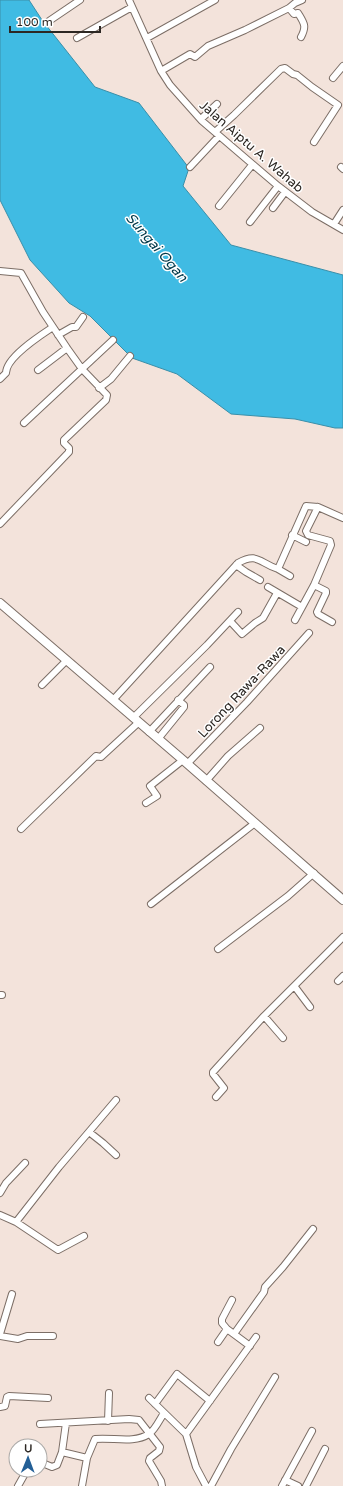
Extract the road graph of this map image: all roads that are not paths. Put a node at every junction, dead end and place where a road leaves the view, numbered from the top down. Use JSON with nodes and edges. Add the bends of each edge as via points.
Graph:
{"nodes":[{"id":1,"x":80,"y":0,"type":"edge"},
{"id":2,"x":129,"y":0,"type":"edge"},
{"id":3,"x":215,"y":0,"type":"edge"},
{"id":4,"x":302,"y":0,"type":"edge"},
{"id":5,"x":132,"y":7,"type":"junction"},
{"id":6,"x":289,"y":8,"type":"junction"},
{"id":7,"x":49,"y":21,"type":"dead end"},
{"id":8,"x":301,"y":37,"type":"dead end"},
{"id":9,"x":77,"y":38,"type":"dead end"},
{"id":10,"x":147,"y":38,"type":"junction"},
{"id":11,"x":343,"y":66,"type":"edge"},
{"id":12,"x":161,"y":71,"type":"junction"},
{"id":13,"x":333,"y":78,"type":"dead end"},
{"id":14,"x":217,"y":104,"type":"dead end"},
{"id":15,"x":341,"y":106,"type":"edge"},
{"id":16,"x":201,"y":119,"type":"junction"},
{"id":17,"x":217,"y":134,"type":"junction"},
{"id":18,"x":314,"y":142,"type":"dead end"},
{"id":19,"x":252,"y":165,"type":"junction"},
{"id":20,"x":190,"y":166,"type":"dead end"},
{"id":21,"x":278,"y":186,"type":"junction"},
{"id":22,"x":285,"y":192,"type":"junction"},
{"id":23,"x":219,"y":206,"type":"dead end"},
{"id":24,"x":273,"y":208,"type":"dead end"},
{"id":25,"x":343,"y":210,"type":"edge"},
{"id":26,"x":250,"y":222,"type":"dead end"},
{"id":27,"x":334,"y":224,"type":"junction"},
{"id":28,"x":343,"y":230,"type":"edge"},
{"id":29,"x":0,"y":271,"type":"edge"},
{"id":30,"x":83,"y":317,"type":"dead end"},
{"id":31,"x":53,"y":327,"type":"junction"},
{"id":32,"x":58,"y":335,"type":"junction"},
{"id":33,"x":113,"y":340,"type":"dead end"},
{"id":34,"x":67,"y":348,"type":"junction"},
{"id":35,"x":130,"y":356,"type":"dead end"},
{"id":36,"x":82,"y":369,"type":"junction"},
{"id":37,"x":38,"y":370,"type":"dead end"},
{"id":38,"x":0,"y":380,"type":"edge"},
{"id":39,"x":99,"y":388,"type":"junction"},
{"id":40,"x":24,"y":423,"type":"dead end"},
{"id":41,"x":318,"y":507,"type":"junction"},
{"id":42,"x":343,"y":518,"type":"edge"},
{"id":43,"x":0,"y":524,"type":"edge"},
{"id":44,"x":292,"y":535,"type":"junction"},
{"id":45,"x":306,"y":542,"type":"dead end"},
{"id":46,"x":236,"y":565,"type":"junction"},
{"id":47,"x":278,"y":570,"type":"junction"},
{"id":48,"x":290,"y":576,"type":"dead end"},
{"id":49,"x":260,"y":580,"type":"dead end"},
{"id":50,"x":314,"y":585,"type":"junction"},
{"id":51,"x":268,"y":587,"type":"dead end"},
{"id":52,"x":277,"y":593,"type":"junction"},
{"id":53,"x":0,"y":603,"type":"edge"},
{"id":54,"x":302,"y":607,"type":"junction"},
{"id":55,"x":238,"y":612,"type":"dead end"},
{"id":56,"x":295,"y":620,"type":"dead end"},
{"id":57,"x":230,"y":621,"type":"junction"},
{"id":58,"x":332,"y":622,"type":"dead end"},
{"id":59,"x":309,"y":633,"type":"dead end"},
{"id":60,"x":67,"y":660,"type":"junction"},
{"id":61,"x":210,"y":667,"type":"dead end"},
{"id":62,"x":42,"y":685,"type":"dead end"},
{"id":63,"x":113,"y":700,"type":"junction"},
{"id":64,"x":178,"y":700,"type":"junction"},
{"id":65,"x":136,"y":720,"type":"junction"},
{"id":66,"x":260,"y":728,"type":"dead end"},
{"id":67,"x":149,"y":732,"type":"junction"},
{"id":68,"x":158,"y":739,"type":"junction"},
{"id":69,"x":185,"y":762,"type":"junction"},
{"id":70,"x":206,"y":781,"type":"junction"},
{"id":71,"x":146,"y":803,"type":"dead end"},
{"id":72,"x":255,"y":823,"type":"junction"},
{"id":73,"x":21,"y":829,"type":"dead end"},
{"id":74,"x":314,"y":873,"type":"junction"},
{"id":75,"x":343,"y":900,"type":"edge"},
{"id":76,"x":151,"y":904,"type":"dead end"},
{"id":77,"x":343,"y":937,"type":"edge"},
{"id":78,"x":218,"y":949,"type":"dead end"},
{"id":79,"x":343,"y":976,"type":"edge"},
{"id":80,"x":338,"y":981,"type":"dead end"},
{"id":81,"x":294,"y":987,"type":"junction"},
{"id":82,"x":310,"y":1007,"type":"dead end"},
{"id":83,"x":264,"y":1016,"type":"junction"},
{"id":84,"x":283,"y":1038,"type":"dead end"},
{"id":85,"x":216,"y":1097,"type":"dead end"},
{"id":86,"x":116,"y":1100,"type":"dead end"},
{"id":87,"x":89,"y":1132,"type":"junction"},
{"id":88,"x":116,"y":1155,"type":"dead end"},
{"id":89,"x":25,"y":1163,"type":"dead end"},
{"id":90,"x":0,"y":1193,"type":"edge"},
{"id":91,"x":0,"y":1215,"type":"edge"},
{"id":92,"x":16,"y":1222,"type":"junction"},
{"id":93,"x":313,"y":1229,"type":"dead end"},
{"id":94,"x":84,"y":1236,"type":"dead end"},
{"id":95,"x":12,"y":1294,"type":"dead end"},
{"id":96,"x":232,"y":1300,"type":"dead end"},
{"id":97,"x":227,"y":1329,"type":"junction"},
{"id":98,"x":234,"y":1334,"type":"junction"},
{"id":99,"x":0,"y":1335,"type":"edge"},
{"id":100,"x":53,"y":1336,"type":"dead end"},
{"id":101,"x":256,"y":1337,"type":"dead end"},
{"id":102,"x":218,"y":1342,"type":"dead end"},
{"id":103,"x":250,"y":1346,"type":"junction"},
{"id":104,"x":276,"y":1377,"type":"dead end"},
{"id":105,"x":109,"y":1393,"type":"dead end"},
{"id":106,"x":48,"y":1398,"type":"dead end"},
{"id":107,"x":149,"y":1398,"type":"dead end"},
{"id":108,"x":210,"y":1400,"type":"junction"},
{"id":109,"x":155,"y":1404,"type":"junction"},
{"id":110,"x":0,"y":1408,"type":"edge"},
{"id":111,"x":164,"y":1413,"type":"junction"},
{"id":112,"x":108,"y":1421,"type":"junction"},
{"id":113,"x":66,"y":1423,"type":"junction"},
{"id":114,"x":40,"y":1424,"type":"dead end"},
{"id":115,"x":312,"y":1431,"type":"dead end"},
{"id":116,"x":150,"y":1434,"type":"junction"},
{"id":117,"x":186,"y":1434,"type":"junction"},
{"id":118,"x":325,"y":1448,"type":"dead end"},
{"id":119,"x":62,"y":1452,"type":"junction"},
{"id":120,"x":87,"y":1458,"type":"junction"},
{"id":121,"x":48,"y":1465,"type":"edge"},
{"id":122,"x":283,"y":1483,"type":"edge"},
{"id":123,"x":82,"y":1486,"type":"edge"},
{"id":124,"x":162,"y":1486,"type":"edge"},
{"id":125,"x":206,"y":1486,"type":"edge"},
{"id":126,"x":211,"y":1486,"type":"edge"},
{"id":127,"x":298,"y":1486,"type":"edge"},
{"id":128,"x":306,"y":1486,"type":"edge"}],
"edges":[{"from":1,"to":7,"type":"street"},
{"from":2,"to":5,"type":"street","name":"Jalan Aiptu A. Wahab"},
{"from":3,"to":10,"type":"street"},
{"from":4,"to":6,"type":"street"},
{"from":5,"to":9,"type":"street"},
{"from":5,"to":10,"type":"street","name":"Jalan Aiptu A. Wahab"},
{"from":6,"to":8,"type":"street","via":[[294,14],[298,13],[305,25]]},
{"from":6,"to":12,"type":"street","via":[[208,46],[195,57],[190,54]]},
{"from":10,"to":12,"type":"street","name":"Jalan Aiptu A. Wahab"},
{"from":11,"to":13,"type":"street"},
{"from":12,"to":16,"type":"street","name":"Jalan Aiptu A. Wahab"},
{"from":14,"to":16,"type":"street"},
{"from":15,"to":17,"type":"street","via":[[284,67]]},
{"from":15,"to":18,"type":"street"},
{"from":16,"to":17,"type":"street","name":"Jalan Aiptu A. Wahab"},
{"from":17,"to":19,"type":"street","name":"Jalan Aiptu A. Wahab"},
{"from":17,"to":20,"type":"street"},
{"from":19,"to":21,"type":"street","name":"Jalan Aiptu A. Wahab"},
{"from":19,"to":23,"type":"street"},
{"from":21,"to":22,"type":"street","name":"Jalan Aiptu A. Wahab"},
{"from":21,"to":26,"type":"street"},
{"from":22,"to":24,"type":"street"},
{"from":22,"to":27,"type":"street","name":"Jalan Aiptu A. Wahab"},
{"from":25,"to":27,"type":"street"},
{"from":27,"to":28,"type":"street","name":"Jalan Aiptu A. Wahab"},
{"from":29,"to":31,"type":"street","via":[[21,273]]},
{"from":30,"to":32,"type":"street","via":[[76,327]]},
{"from":31,"to":32,"type":"street"},
{"from":31,"to":38,"type":"street","via":[[14,357]]},
{"from":32,"to":34,"type":"street"},
{"from":33,"to":36,"type":"street"},
{"from":34,"to":36,"type":"street"},
{"from":34,"to":37,"type":"street"},
{"from":35,"to":39,"type":"street","via":[[111,379]]},
{"from":36,"to":39,"type":"street"},
{"from":36,"to":40,"type":"street"},
{"from":39,"to":43,"type":"street","via":[[107,395],[106,400],[64,440],[69,452]]},
{"from":41,"to":42,"type":"street"},
{"from":41,"to":44,"type":"street","via":[[306,506]]},
{"from":41,"to":50,"type":"street","via":[[306,531],[308,535],[330,541],[331,546]]},
{"from":44,"to":45,"type":"street"},
{"from":44,"to":47,"type":"street"},
{"from":46,"to":47,"type":"street","via":[[252,557]]},
{"from":46,"to":49,"type":"street"},
{"from":46,"to":63,"type":"street"},
{"from":47,"to":48,"type":"street"},
{"from":50,"to":54,"type":"street"},
{"from":50,"to":58,"type":"street","via":[[326,591],[317,612]]},
{"from":51,"to":52,"type":"street"},
{"from":52,"to":54,"type":"street"},
{"from":52,"to":57,"type":"street","via":[[263,618],[242,634]]},
{"from":53,"to":60,"type":"street"},
{"from":54,"to":56,"type":"street"},
{"from":55,"to":57,"type":"street"},
{"from":57,"to":65,"type":"street"},
{"from":59,"to":69,"type":"street","name":"Lorong Rawa-Rawa","via":[[247,702]]},
{"from":60,"to":62,"type":"street"},
{"from":60,"to":63,"type":"street"},
{"from":61,"to":64,"type":"street"},
{"from":63,"to":65,"type":"street"},
{"from":64,"to":67,"type":"street"},
{"from":64,"to":68,"type":"street","via":[[184,707]]},
{"from":65,"to":67,"type":"street"},
{"from":65,"to":73,"type":"street","via":[[102,757],[96,756]]},
{"from":66,"to":70,"type":"street","via":[[228,756]]},
{"from":67,"to":68,"type":"street"},
{"from":68,"to":69,"type":"street"},
{"from":69,"to":70,"type":"street"},
{"from":69,"to":71,"type":"street","name":"Lorong Rawa-Rawa","via":[[150,786],[157,796]]},
{"from":70,"to":72,"type":"street"},
{"from":72,"to":74,"type":"street"},
{"from":72,"to":76,"type":"street"},
{"from":74,"to":75,"type":"street"},
{"from":74,"to":78,"type":"street"},
{"from":77,"to":81,"type":"street"},
{"from":79,"to":80,"type":"street"},
{"from":81,"to":82,"type":"street"},
{"from":81,"to":83,"type":"street"},
{"from":83,"to":84,"type":"street"},
{"from":83,"to":85,"type":"street","via":[[213,1072],[224,1088]]},
{"from":86,"to":87,"type":"street"},
{"from":87,"to":88,"type":"street"},
{"from":87,"to":92,"type":"street"},
{"from":89,"to":90,"type":"street"},
{"from":91,"to":92,"type":"street"},
{"from":92,"to":94,"type":"street","via":[[58,1250]]},
{"from":93,"to":98,"type":"street","via":[[265,1287]]},
{"from":95,"to":99,"type":"street"},
{"from":96,"to":97,"type":"street","via":[[222,1322]]},
{"from":97,"to":98,"type":"street"},
{"from":97,"to":102,"type":"street"},
{"from":98,"to":103,"type":"street"},
{"from":99,"to":100,"type":"street","via":[[18,1339],[27,1336]]},
{"from":101,"to":103,"type":"street"},
{"from":103,"to":108,"type":"street"},
{"from":104,"to":126,"type":"street"},
{"from":105,"to":112,"type":"street"},
{"from":106,"to":110,"type":"street","via":[[9,1396],[5,1406]]},
{"from":107,"to":109,"type":"street"},
{"from":108,"to":109,"type":"street","via":[[177,1374]]},
{"from":108,"to":117,"type":"street"},
{"from":109,"to":111,"type":"street"},
{"from":111,"to":116,"type":"street"},
{"from":111,"to":117,"type":"street"},
{"from":112,"to":113,"type":"street"},
{"from":112,"to":116,"type":"street","via":[[139,1420]]},
{"from":113,"to":114,"type":"street"},
{"from":113,"to":119,"type":"street"},
{"from":115,"to":122,"type":"street"},
{"from":116,"to":120,"type":"street","via":[[129,1440],[95,1439]]},
{"from":116,"to":124,"type":"street","via":[[160,1449],[149,1461]]},
{"from":117,"to":125,"type":"street","via":[[196,1467]]},
{"from":118,"to":128,"type":"street"},
{"from":119,"to":120,"type":"street"},
{"from":119,"to":121,"type":"street","via":[[57,1465],[54,1467]]},
{"from":120,"to":123,"type":"street"},
{"from":122,"to":127,"type":"street"}]}
